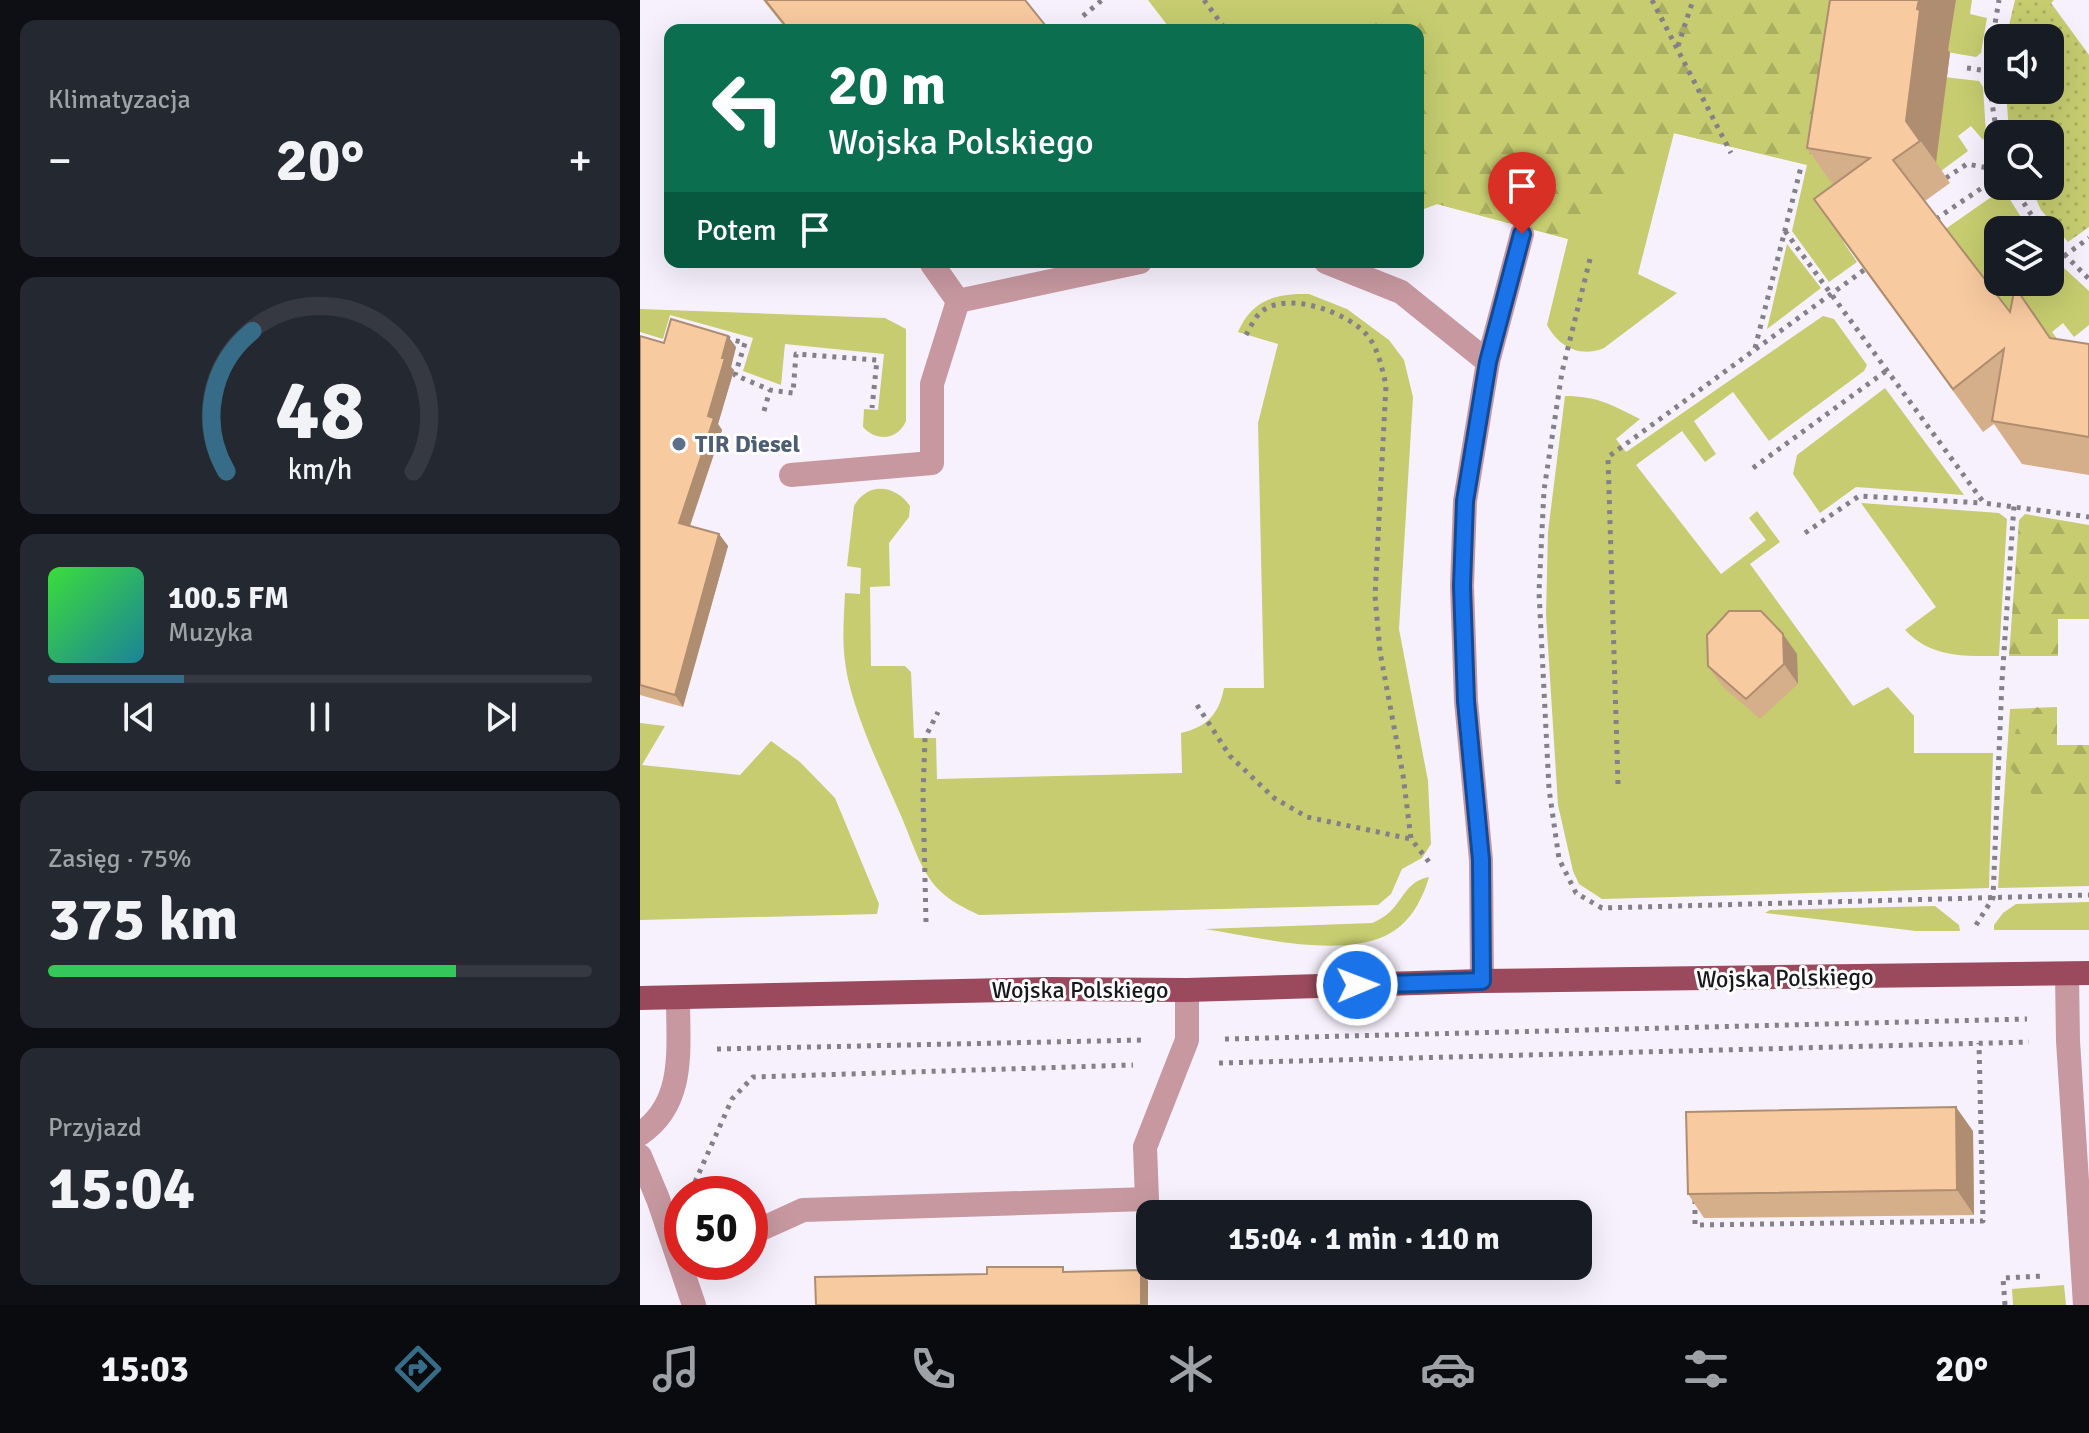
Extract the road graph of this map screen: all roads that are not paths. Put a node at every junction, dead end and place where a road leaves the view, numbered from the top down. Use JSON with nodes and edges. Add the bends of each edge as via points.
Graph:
{"nodes":[{"id":1,"x":1522,"y":234,"type":"dead end"},
{"id":2,"x":935,"y":268,"type":"edge"},
{"id":3,"x":1112,"y":268,"type":"edge"},
{"id":4,"x":1341,"y":268,"type":"edge"},
{"id":5,"x":958,"y":301,"type":"junction"},
{"id":6,"x":1488,"y":362,"type":"junction"},
{"id":7,"x":791,"y":475,"type":"dead end"},
{"id":8,"x":2078,"y":973,"type":"edge"},
{"id":9,"x":1482,"y":981,"type":"junction"},
{"id":10,"x":1187,"y":990,"type":"junction"},
{"id":11,"x":640,"y":998,"type":"edge"},
{"id":12,"x":678,"y":999,"type":"junction"},
{"id":13,"x":640,"y":1134,"type":"edge"},
{"id":14,"x":640,"y":1156,"type":"edge"},
{"id":15,"x":664,"y":1214,"type":"edge"},
{"id":16,"x":768,"y":1226,"type":"edge"},
{"id":17,"x":2085,"y":1241,"type":"edge"},
{"id":18,"x":687,"y":1280,"type":"edge"},
{"id":19,"x":694,"y":1305,"type":"edge"},
{"id":20,"x":2085,"y":1305,"type":"edge"}],
"edges":[{"from":1,"to":6,"type":"street"},
{"from":2,"to":5,"type":"street"},
{"from":3,"to":5,"type":"street"},
{"from":4,"to":6,"type":"street","via":[[1401,292]]},
{"from":5,"to":7,"type":"street","via":[[932,384],[932,463]]},
{"from":6,"to":9,"type":"street","via":[[1465,501],[1462,586],[1481,860]]},
{"from":8,"to":9,"type":"main road","name":"Wojska Polskiego"},
{"from":8,"to":17,"type":"street","via":[[2067,1018]]},
{"from":9,"to":10,"type":"main road","name":"Wojska Polskiego"},
{"from":10,"to":12,"type":"main road","name":"Wojska Polskiego"},
{"from":10,"to":16,"type":"street","via":[[1187,1040],[1145,1147],[1147,1199],[803,1210]]},
{"from":11,"to":12,"type":"main road","name":"Wojska Polskiego"},
{"from":12,"to":13,"type":"street","via":[[674,1091],[665,1111]]},
{"from":14,"to":15,"type":"street"},
{"from":17,"to":20,"type":"street"},
{"from":18,"to":19,"type":"street"}]}
